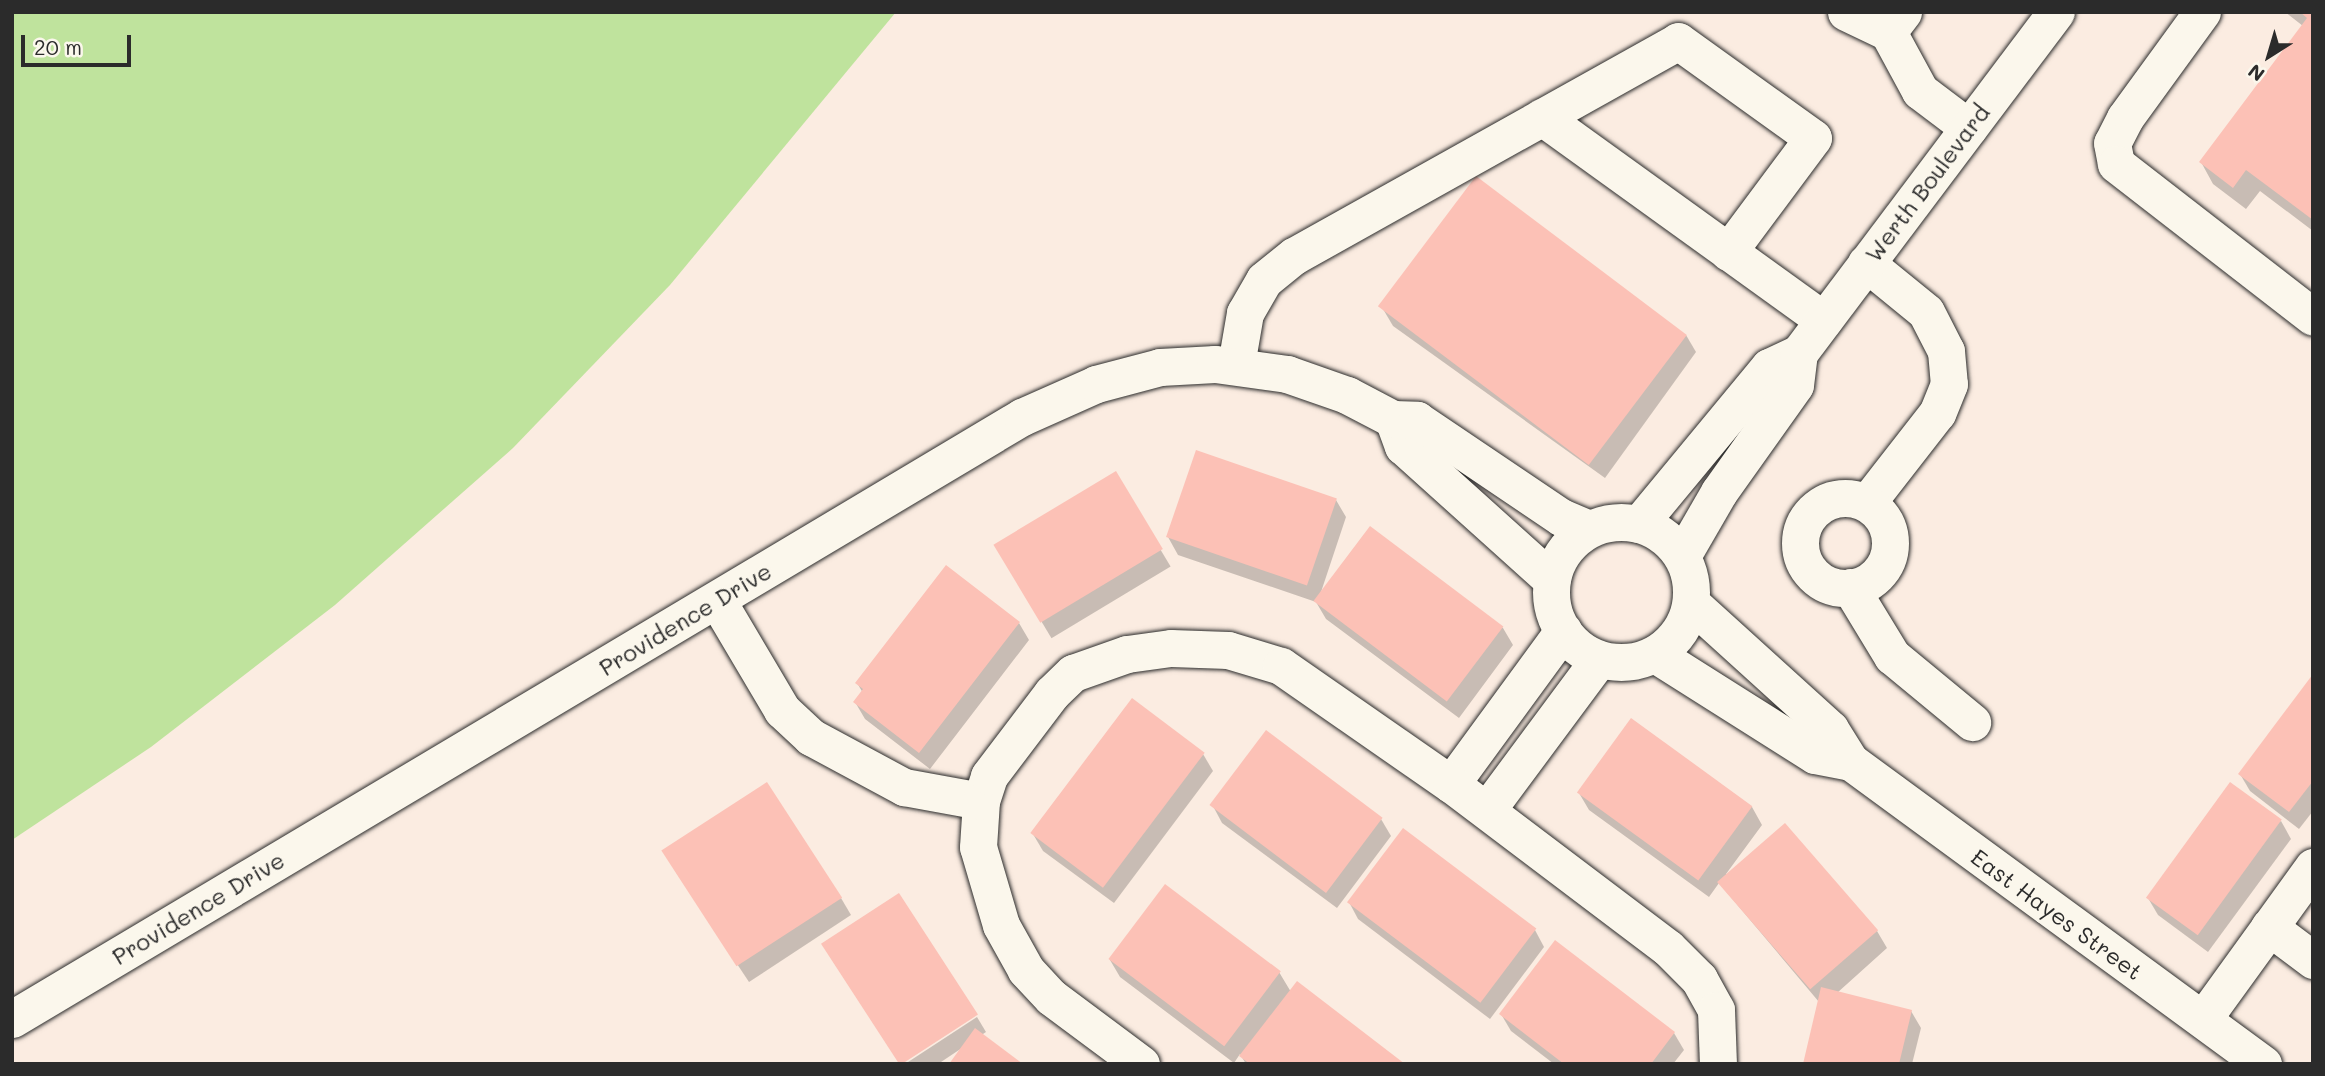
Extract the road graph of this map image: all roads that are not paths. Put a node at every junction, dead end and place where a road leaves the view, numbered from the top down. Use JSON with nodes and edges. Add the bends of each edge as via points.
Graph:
{"nodes":[{"id":1,"x":1846,"y":12,"type":"edge"},
{"id":2,"x":2056,"y":12,"type":"edge"},
{"id":3,"x":2202,"y":12,"type":"edge"},
{"id":4,"x":1895,"y":22,"type":"edge"},
{"id":5,"x":1542,"y":117,"type":"junction"},
{"id":6,"x":1969,"y":128,"type":"junction"},
{"id":7,"x":1728,"y":252,"type":"junction"},
{"id":8,"x":1867,"y":263,"type":"junction"},
{"id":9,"x":2313,"y":317,"type":"edge"},
{"id":10,"x":1823,"y":320,"type":"junction"},
{"id":11,"x":1799,"y":353,"type":"junction"},
{"id":12,"x":1236,"y":365,"type":"junction"},
{"id":13,"x":1393,"y":419,"type":"junction"},
{"id":14,"x":1867,"y":503,"type":"junction"},
{"id":15,"x":1639,"y":524,"type":"junction"},
{"id":16,"x":1589,"y":529,"type":"junction"},
{"id":17,"x":1682,"y":556,"type":"junction"},
{"id":18,"x":1552,"y":580,"type":"junction"},
{"id":19,"x":1850,"y":587,"type":"junction"},
{"id":20,"x":717,"y":600,"type":"junction"},
{"id":21,"x":1691,"y":603,"type":"junction"},
{"id":22,"x":1563,"y":631,"type":"junction"},
{"id":23,"x":1655,"y":654,"type":"junction"},
{"id":24,"x":1599,"y":659,"type":"junction"},
{"id":25,"x":1972,"y":722,"type":"dead end"},
{"id":26,"x":1851,"y":762,"type":"junction"},
{"id":27,"x":1451,"y":783,"type":"junction"},
{"id":28,"x":981,"y":801,"type":"junction"},
{"id":29,"x":1486,"y":810,"type":"junction"},
{"id":30,"x":2313,"y":867,"type":"edge"},
{"id":31,"x":2269,"y":927,"type":"junction"},
{"id":32,"x":2313,"y":960,"type":"edge"},
{"id":33,"x":12,"y":1019,"type":"edge"},
{"id":34,"x":2203,"y":1019,"type":"junction"},
{"id":35,"x":1141,"y":1064,"type":"edge"},
{"id":36,"x":1718,"y":1064,"type":"edge"},
{"id":37,"x":2263,"y":1064,"type":"edge"}],
"edges":[{"from":1,"to":4,"type":"street"},
{"from":2,"to":6,"type":"street","name":"Werth Boulevard"},
{"from":3,"to":9,"type":"street","via":[[2125,118],[2112,143],[2116,164]]},
{"from":4,"to":6,"type":"street","via":[[1920,91]]},
{"from":5,"to":7,"type":"street"},
{"from":5,"to":7,"type":"street","via":[[1678,40],[1813,138]]},
{"from":5,"to":12,"type":"street","via":[[1294,256],[1264,280],[1245,313]]},
{"from":6,"to":8,"type":"street","name":"Werth Boulevard"},
{"from":7,"to":10,"type":"street"},
{"from":8,"to":10,"type":"street","name":"Werth Boulevard"},
{"from":8,"to":14,"type":"street","via":[[1926,312],[1946,351],[1949,384],[1937,413]]},
{"from":10,"to":11,"type":"street","name":"Werth Boulevard"},
{"from":11,"to":15,"type":"street","name":"Werth Boulevard","via":[[1769,367]]},
{"from":11,"to":17,"type":"street","name":"Werth Boulevard","via":[[1796,385],[1719,492]]},
{"from":12,"to":13,"type":"street","name":"Providence Drive","via":[[1287,374],[1347,395]]},
{"from":12,"to":20,"type":"street","name":"Providence Drive","via":[[1160,367],[1096,384],[1059,400],[1022,417]]},
{"from":13,"to":16,"type":"street","name":"Providence Drive","via":[[1417,420],[1561,517]]},
{"from":13,"to":18,"type":"street","via":[[1403,446]]},
{"from":14,"to":19,"type":"street","via":[[1886,524],[1890,552],[1875,577]]},
{"from":14,"to":19,"type":"street","via":[[1853,498],[1824,503],[1811,513],[1800,541],[1809,570],[1835,587]]},
{"from":15,"to":16,"type":"street","via":[[1608,523]]},
{"from":15,"to":17,"type":"street","via":[[1663,535]]},
{"from":16,"to":18,"type":"street","via":[[1573,540],[1558,561]]},
{"from":17,"to":21,"type":"street","via":[[1690,575]]},
{"from":18,"to":22,"type":"street","via":[[1551,598]]},
{"from":19,"to":25,"type":"street","via":[[1892,656]]},
{"from":20,"to":28,"type":"street","via":[[782,710],[811,737],[904,787]]},
{"from":20,"to":33,"type":"street","name":"Providence Drive"},
{"from":21,"to":23,"type":"street","via":[[1677,635]]},
{"from":21,"to":26,"type":"street","name":"East Hayes Street","via":[[1830,729]]},
{"from":22,"to":24,"type":"street"},
{"from":22,"to":27,"type":"street"},
{"from":23,"to":24,"type":"street","via":[[1634,661]]},
{"from":23,"to":26,"type":"street","name":"East Hayes Street","via":[[1815,755]]},
{"from":24,"to":29,"type":"street"},
{"from":26,"to":34,"type":"street","name":"East Hayes Street","via":[[2016,887]]},
{"from":27,"to":28,"type":"street","via":[[1281,666],[1228,650],[1171,648],[1127,654],[1073,673],[1052,693],[989,776]]},
{"from":27,"to":29,"type":"street"},
{"from":28,"to":35,"type":"street","via":[[978,847],[1000,925],[1026,970],[1051,997]]},
{"from":29,"to":36,"type":"street","via":[[1668,948],[1699,979],[1716,1010]]},
{"from":30,"to":31,"type":"street"},
{"from":31,"to":32,"type":"street"},
{"from":31,"to":34,"type":"street"},
{"from":34,"to":37,"type":"street","name":"East Hayes Street"}]}
